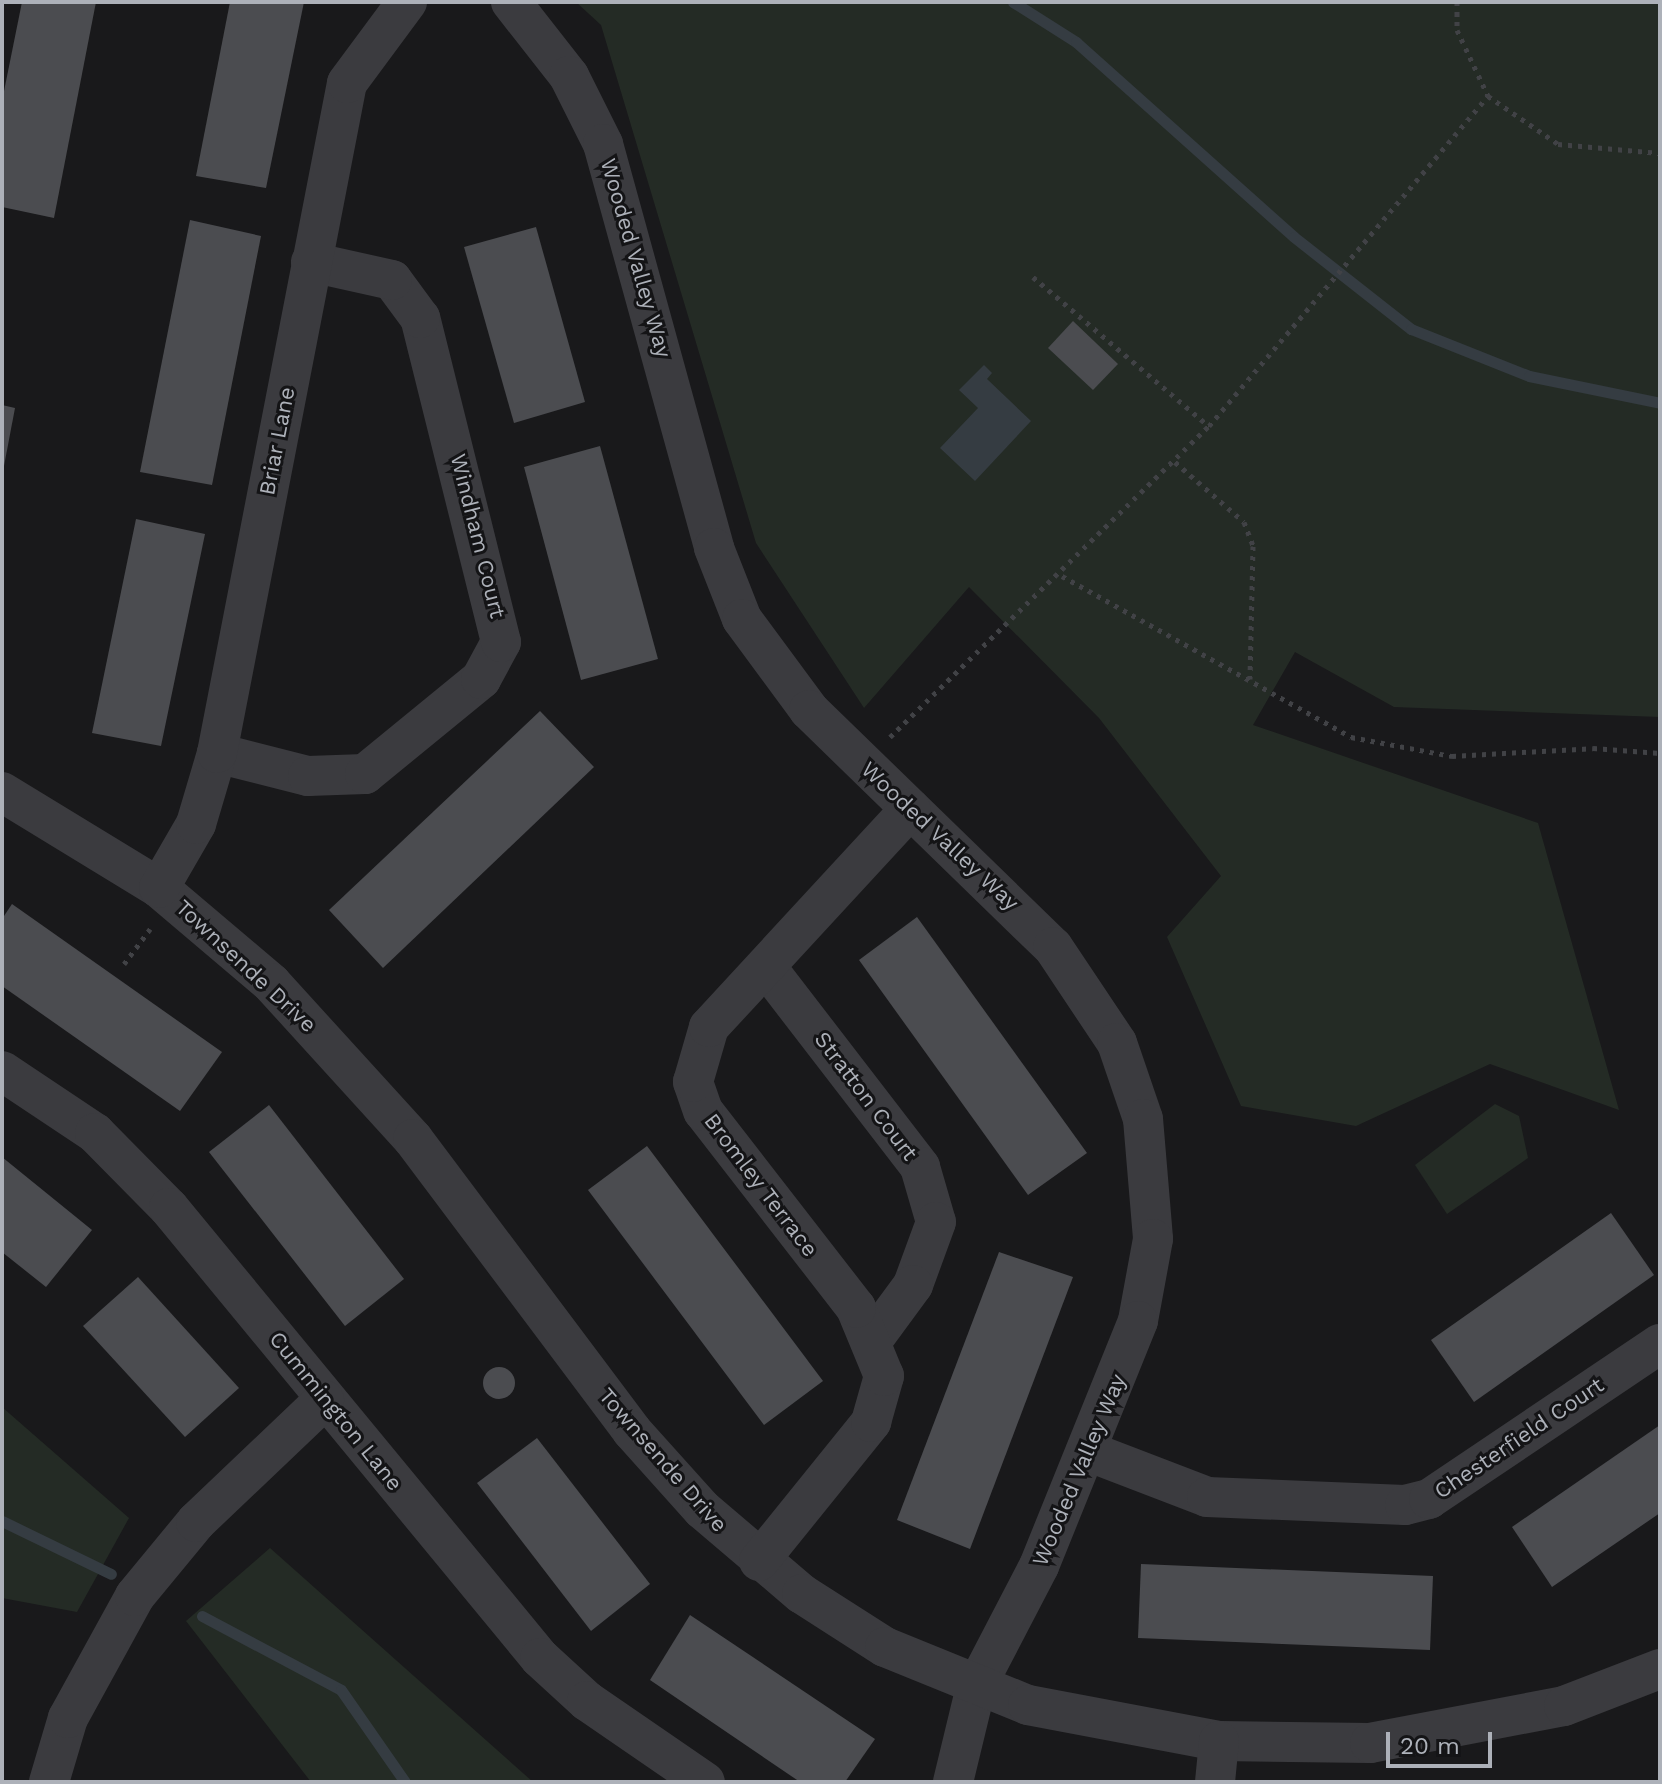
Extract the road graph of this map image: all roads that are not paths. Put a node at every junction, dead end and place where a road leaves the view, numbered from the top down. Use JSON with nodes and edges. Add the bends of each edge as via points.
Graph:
{"nodes":[{"id":1,"x":407,"y":2,"type":"edge"},
{"id":2,"x":511,"y":2,"type":"edge"},
{"id":3,"x":311,"y":262,"type":"junction"},
{"id":4,"x":217,"y":753,"type":"junction"},
{"id":5,"x":2,"y":792,"type":"edge"},
{"id":6,"x":910,"y":809,"type":"junction"},
{"id":7,"x":159,"y":888,"type":"junction"},
{"id":8,"x":767,"y":968,"type":"junction"},
{"id":9,"x":2,"y":1071,"type":"edge"},
{"id":10,"x":874,"y":1338,"type":"junction"},
{"id":11,"x":1660,"y":1344,"type":"edge"},
{"id":12,"x":324,"y":1400,"type":"junction"},
{"id":13,"x":1090,"y":1452,"type":"junction"},
{"id":14,"x":759,"y":1561,"type":"junction"},
{"id":15,"x":1660,"y":1669,"type":"edge"},
{"id":16,"x":976,"y":1687,"type":"junction"},
{"id":17,"x":1219,"y":1741,"type":"junction"},
{"id":18,"x":49,"y":1782,"type":"edge"},
{"id":19,"x":705,"y":1782,"type":"edge"},
{"id":20,"x":953,"y":1782,"type":"edge"},
{"id":21,"x":1215,"y":1782,"type":"edge"}],
"edges":[{"from":1,"to":3,"type":"street","name":"Briar Lane","via":[[347,83]]},
{"from":2,"to":6,"type":"street","name":"Wooded Valley Way","via":[[569,76],[603,144],[737,608],[783,681]]},
{"from":3,"to":4,"type":"street","name":"Briar Lane"},
{"from":3,"to":4,"type":"street","name":"Windham Court","via":[[392,280],[420,318],[501,619],[501,642],[481,679],[365,774],[308,776]]},
{"from":4,"to":7,"type":"street","name":"Briar Lane","via":[[196,824]]},
{"from":5,"to":7,"type":"street","name":"Townsende Drive"},
{"from":6,"to":8,"type":"street","name":"Bromley Terrace"},
{"from":6,"to":13,"type":"street","name":"Wooded Valley Way","via":[[1027,919],[1077,978],[1117,1043],[1143,1119],[1154,1198],[1148,1279]]},
{"from":7,"to":14,"type":"street","name":"Townsende Drive","via":[[247,961],[367,1084],[632,1431]]},
{"from":8,"to":10,"type":"street","name":"Stratton Court","via":[[920,1167],[932,1208],[936,1222],[913,1285]]},
{"from":8,"to":10,"type":"street","name":"Bromley Terrace","via":[[709,1027],[693,1082],[703,1111]]},
{"from":9,"to":12,"type":"street","name":"Cummington Lane","via":[[122,1158],[229,1277]]},
{"from":10,"to":14,"type":"street","via":[[884,1376],[871,1422]]},
{"from":11,"to":13,"type":"street","name":"Chesterfield Court","via":[[1429,1499],[1405,1505],[1207,1497]]},
{"from":12,"to":18,"type":"street","via":[[196,1522],[135,1596],[68,1718]]},
{"from":12,"to":19,"type":"street","name":"Cummington Lane","via":[[540,1658],[587,1701]]},
{"from":13,"to":16,"type":"street","name":"Wooded Valley Way"},
{"from":14,"to":16,"type":"street","name":"Townsende Drive","via":[[885,1647]]},
{"from":15,"to":17,"type":"street","name":"Townsende Drive","via":[[1564,1706],[1370,1743]]},
{"from":16,"to":17,"type":"street","name":"Townsende Drive","via":[[1028,1705]]},
{"from":16,"to":20,"type":"street"},
{"from":17,"to":21,"type":"street"}]}
